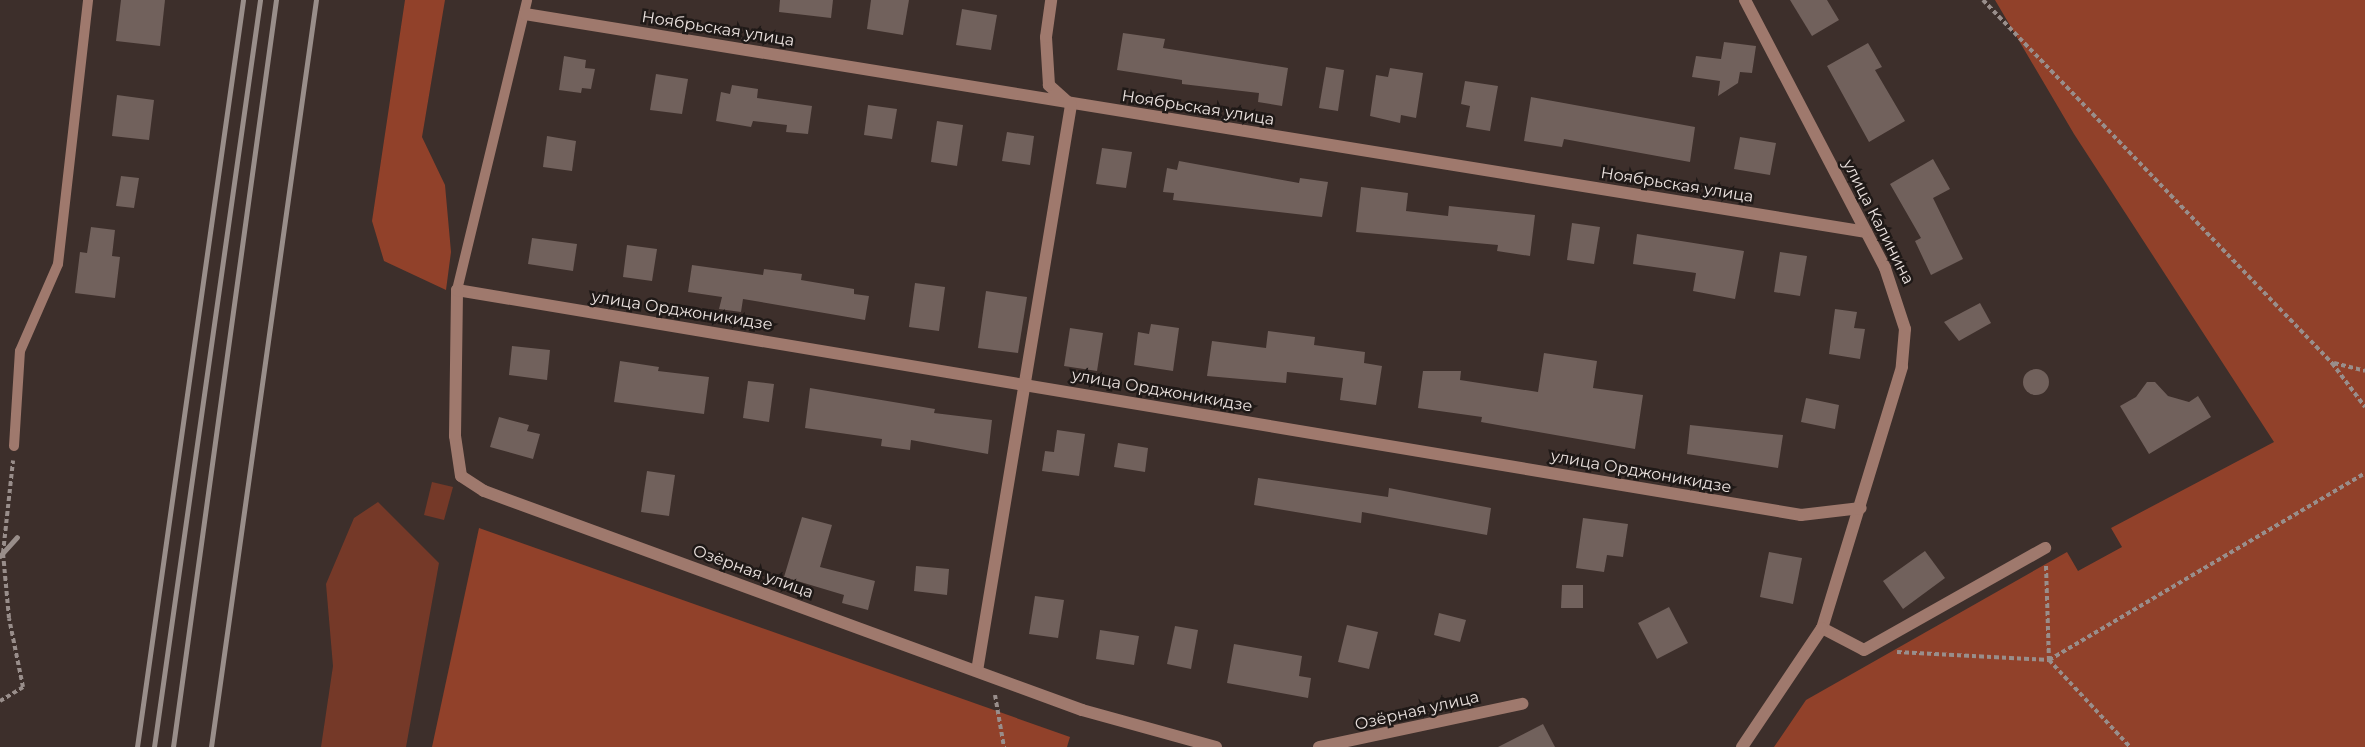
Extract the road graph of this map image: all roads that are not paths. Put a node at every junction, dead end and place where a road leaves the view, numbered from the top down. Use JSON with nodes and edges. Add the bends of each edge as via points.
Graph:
{"nodes":[{"id":1,"x":88,"y":0,"type":"edge"},
{"id":2,"x":527,"y":0,"type":"edge"},
{"id":3,"x":1051,"y":0,"type":"edge"},
{"id":4,"x":1745,"y":0,"type":"edge"},
{"id":5,"x":525,"y":14,"type":"junction"},
{"id":6,"x":1071,"y":105,"type":"junction"},
{"id":7,"x":1866,"y":232,"type":"junction"},
{"id":8,"x":457,"y":290,"type":"junction"},
{"id":9,"x":1027,"y":385,"type":"junction"},
{"id":10,"x":14,"y":446,"type":"road end"},
{"id":11,"x":1861,"y":508,"type":"junction"},
{"id":12,"x":2045,"y":548,"type":"road end"},
{"id":13,"x":1821,"y":628,"type":"junction"},
{"id":14,"x":976,"y":671,"type":"junction"},
{"id":15,"x":1522,"y":704,"type":"dead end"},
{"id":16,"x":1216,"y":747,"type":"edge"},
{"id":17,"x":1319,"y":747,"type":"edge"},
{"id":18,"x":1742,"y":747,"type":"edge"}],
"edges":[{"from":1,"to":10,"type":"lane","via":[[58,264],[20,351]]},
{"from":2,"to":5,"type":"lane"},
{"from":3,"to":6,"type":"street","via":[[1046,37],[1049,85]]},
{"from":4,"to":7,"type":"street","name":"улица Калинина"},
{"from":5,"to":6,"type":"street","name":"Ноябрьская улица"},
{"from":5,"to":8,"type":"lane"},
{"from":6,"to":7,"type":"street","name":"Ноябрьская улица"},
{"from":6,"to":9,"type":"street"},
{"from":7,"to":11,"type":"street","name":"улица Калинина","via":[[1898,299],[1905,329],[1902,367]]},
{"from":8,"to":9,"type":"street","name":"улица Орджоникидзе"},
{"from":8,"to":14,"type":"street","name":"Озёрная улица","via":[[455,436],[461,476],[484,491]]},
{"from":9,"to":11,"type":"street","name":"улица Орджоникидзе","via":[[1801,515]]},
{"from":9,"to":14,"type":"street"},
{"from":11,"to":13,"type":"street","name":"улица Калинина"},
{"from":12,"to":13,"type":"street","via":[[1864,650]]},
{"from":13,"to":18,"type":"street","name":"улица Калинина"},
{"from":14,"to":16,"type":"street","name":"Озёрная улица","via":[[1082,710]]},
{"from":15,"to":17,"type":"street","name":"Озёрная улица"}]}
